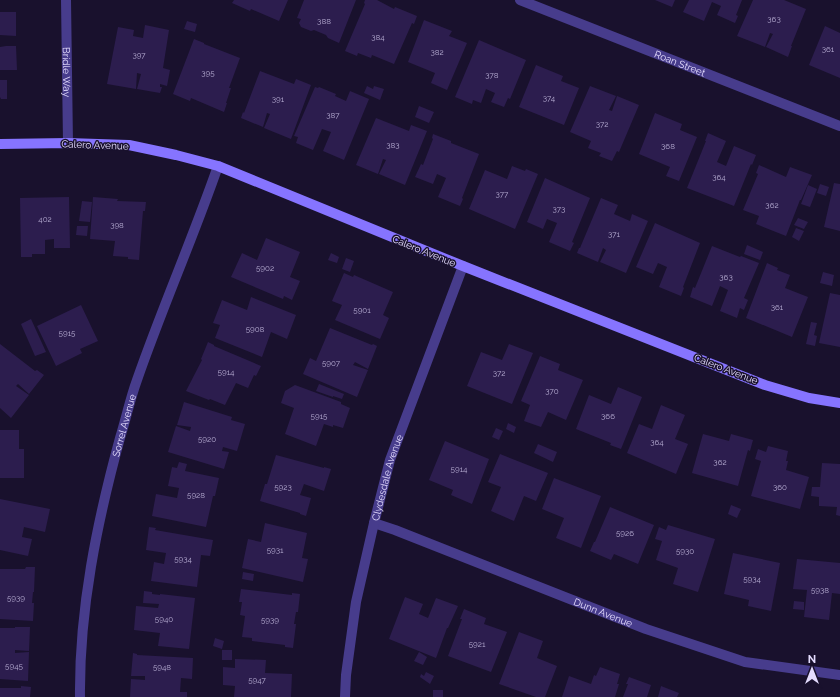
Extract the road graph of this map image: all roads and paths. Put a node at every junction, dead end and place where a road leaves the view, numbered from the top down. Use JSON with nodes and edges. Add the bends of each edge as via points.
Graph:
{"nodes":[{"id":1,"x":66,"y":0,"type":"edge"},
{"id":2,"x":520,"y":0,"type":"edge"},
{"id":3,"x":840,"y":126,"type":"edge"},
{"id":4,"x":68,"y":143,"type":"junction"},
{"id":5,"x":0,"y":144,"type":"edge"},
{"id":6,"x":218,"y":166,"type":"junction"},
{"id":7,"x":463,"y":266,"type":"junction"},
{"id":8,"x":840,"y":402,"type":"edge"},
{"id":9,"x":374,"y":523,"type":"junction"},
{"id":10,"x":840,"y":675,"type":"edge"},
{"id":11,"x":80,"y":697,"type":"edge"},
{"id":12,"x":345,"y":697,"type":"edge"}],
"edges":[{"from":1,"to":4,"type":"street","name":"Bridle Way"},
{"from":2,"to":3,"type":"street","name":"Roan Street"},
{"from":4,"to":5,"type":"street","name":"Calero Avenue"},
{"from":4,"to":6,"type":"street","name":"Calero Avenue","via":[[129,145]]},
{"from":6,"to":7,"type":"street","name":"Calero Avenue"},
{"from":6,"to":11,"type":"street","name":"Sorrel Avenue","via":[[136,382],[106,487],[88,585],[80,668]]},
{"from":7,"to":8,"type":"street","name":"Calero Avenue","via":[[765,385],[809,398]]},
{"from":7,"to":9,"type":"street","name":"Clydesdale Avenue","via":[[390,460]]},
{"from":9,"to":10,"type":"street","name":"Dunn Avenue","via":[[646,629],[745,662]]},
{"from":9,"to":12,"type":"street","name":"Clydesdale Avenue","via":[[356,602]]}]}
